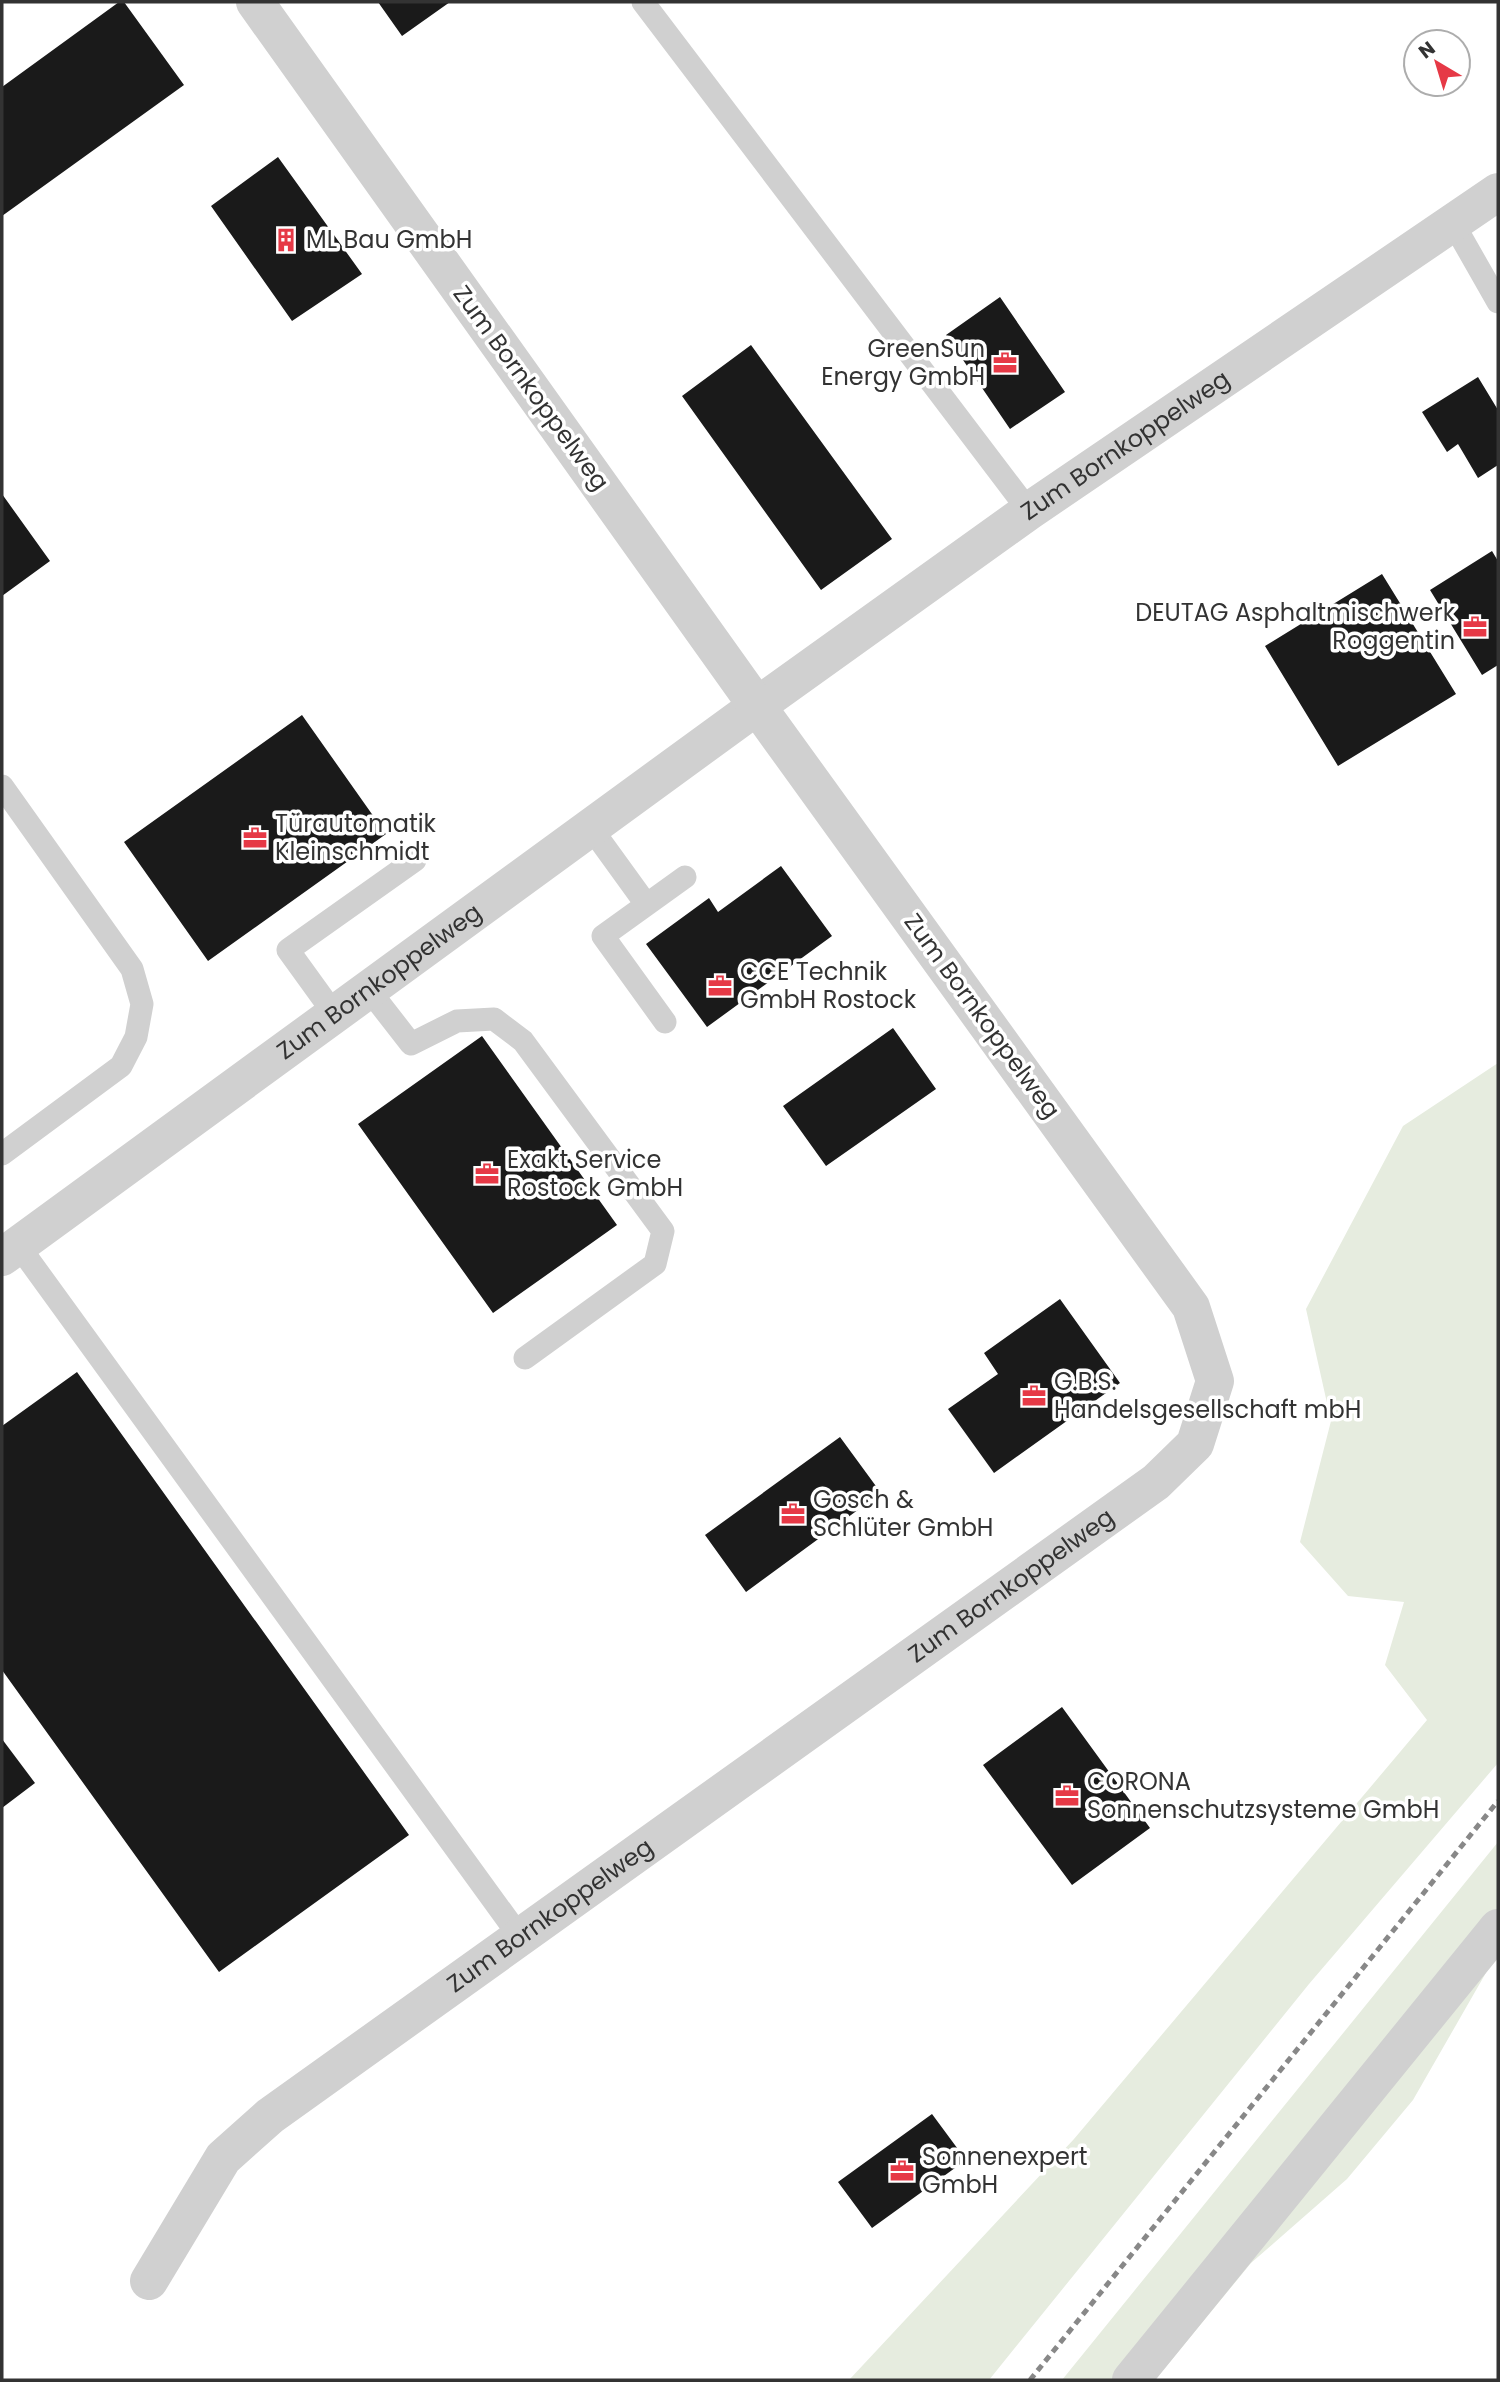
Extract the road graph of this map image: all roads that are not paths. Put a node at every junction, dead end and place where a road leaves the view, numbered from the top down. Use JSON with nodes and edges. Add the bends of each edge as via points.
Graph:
{"nodes":[{"id":1,"x":255,"y":2,"type":"edge"},
{"id":2,"x":643,"y":2,"type":"edge"},
{"id":3,"x":1498,"y":192,"type":"edge"},
{"id":4,"x":1453,"y":223,"type":"junction"},
{"id":5,"x":1498,"y":302,"type":"edge"},
{"id":6,"x":1029,"y":511,"type":"junction"},
{"id":7,"x":757,"y":706,"type":"junction"},
{"id":8,"x":2,"y":786,"type":"edge"},
{"id":9,"x":591,"y":828,"type":"junction"},
{"id":10,"x":415,"y":860,"type":"dead end"},
{"id":11,"x":685,"y":877,"type":"dead end"},
{"id":12,"x":646,"y":904,"type":"junction"},
{"id":13,"x":369,"y":990,"type":"junction"},
{"id":14,"x":335,"y":1015,"type":"junction"},
{"id":15,"x":666,"y":1022,"type":"dead end"},
{"id":16,"x":2,"y":1154,"type":"edge"},
{"id":17,"x":10,"y":1251,"type":"edge"},
{"id":18,"x":525,"y":1358,"type":"dead end"},
{"id":19,"x":1498,"y":1928,"type":"edge"},
{"id":20,"x":520,"y":1937,"type":"junction"},
{"id":21,"x":149,"y":2281,"type":"dead end"},
{"id":22,"x":1131,"y":2380,"type":"edge"}],
"edges":[{"from":1,"to":7,"type":"street","name":"Zum Bornkoppelweg"},
{"from":2,"to":6,"type":"lane"},
{"from":3,"to":4,"type":"street","name":"Zum Bornkoppelweg"},
{"from":4,"to":5,"type":"lane"},
{"from":4,"to":6,"type":"street","name":"Zum Bornkoppelweg"},
{"from":6,"to":7,"type":"street","name":"Zum Bornkoppelweg"},
{"from":7,"to":9,"type":"street","name":"Zum Bornkoppelweg"},
{"from":7,"to":20,"type":"street","name":"Zum Bornkoppelweg","via":[[1191,1307],[1215,1381],[1195,1444],[1156,1482]]},
{"from":8,"to":16,"type":"lane","via":[[132,969],[142,1004],[136,1037],[121,1066]]},
{"from":9,"to":12,"type":"lane"},
{"from":9,"to":13,"type":"street","name":"Zum Bornkoppelweg"},
{"from":10,"to":14,"type":"lane","via":[[288,950]]},
{"from":11,"to":12,"type":"lane"},
{"from":12,"to":15,"type":"lane","via":[[603,936]]},
{"from":13,"to":14,"type":"street","name":"Zum Bornkoppelweg"},
{"from":13,"to":18,"type":"lane","via":[[411,1044],[457,1021],[494,1019],[523,1041],[663,1230],[655,1264]]},
{"from":14,"to":17,"type":"street","name":"Zum Bornkoppelweg"},
{"from":17,"to":20,"type":"lane"},
{"from":19,"to":22,"type":"street"},
{"from":20,"to":21,"type":"street","name":"Zum Bornkoppelweg","via":[[270,2116],[223,2158]]}]}
